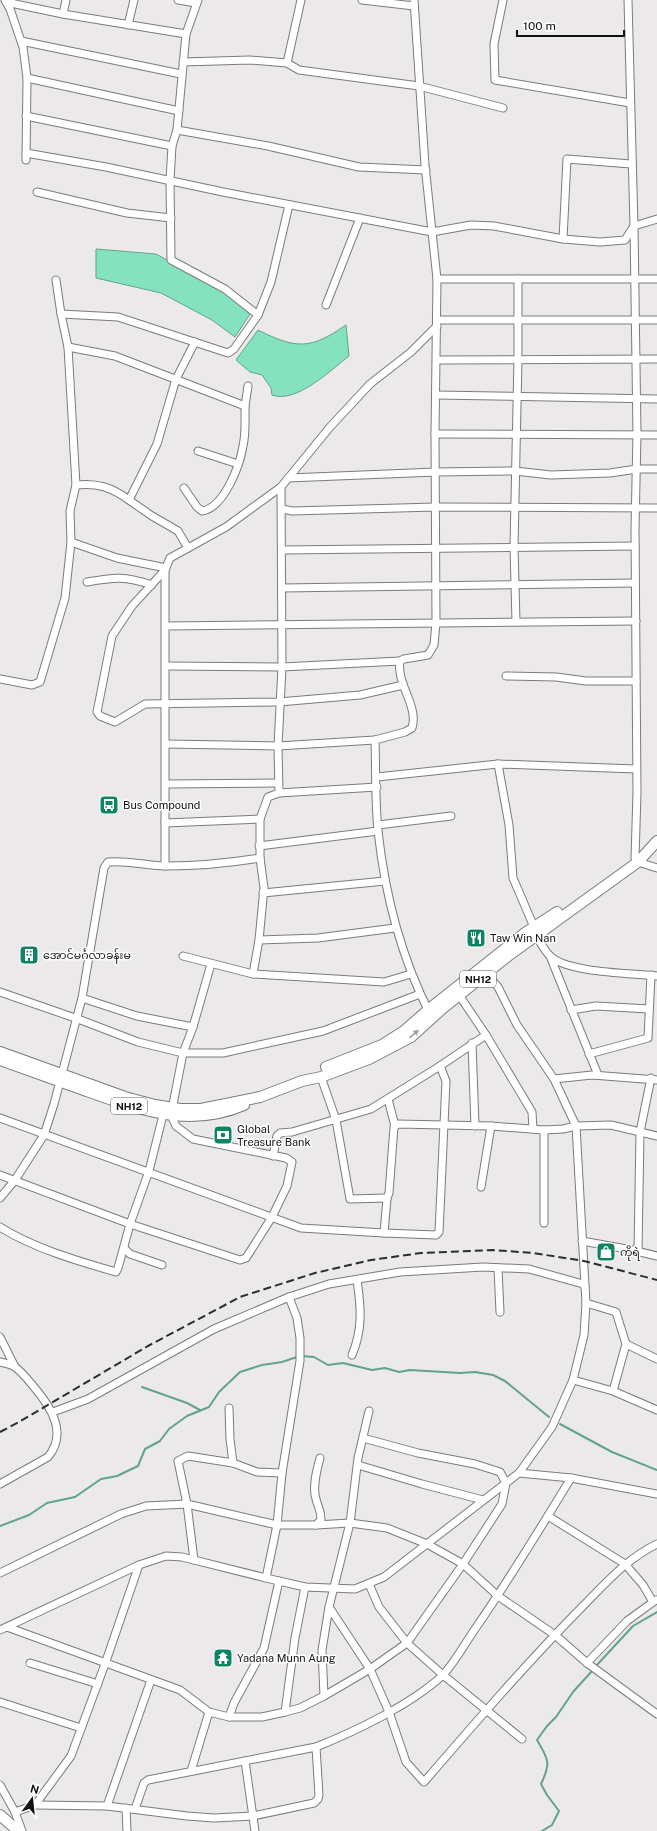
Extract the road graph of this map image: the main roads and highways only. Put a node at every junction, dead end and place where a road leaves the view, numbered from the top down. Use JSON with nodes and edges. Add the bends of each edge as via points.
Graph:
{"nodes":[{"id":1,"x":657,"y":841,"type":"edge"},
{"id":2,"x":484,"y":970,"type":"junction"},
{"id":3,"x":430,"y":1014,"type":"junction"},
{"id":4,"x":0,"y":1052,"type":"edge"},
{"id":5,"x":0,"y":1060,"type":"edge"},
{"id":6,"x":61,"y":1078,"type":"junction"},
{"id":7,"x":302,"y":1081,"type":"junction"},
{"id":8,"x":0,"y":1815,"type":"edge"},
{"id":9,"x":18,"y":1831,"type":"edge"}],
"edges":[{"from":1,"to":2,"type":"highway","number":"NH12","via":[[639,858]]},
{"from":2,"to":3,"type":"highway","number":"NH12"},
{"from":2,"to":3,"type":"highway","number":"NH12","via":[[459,995]]},
{"from":3,"to":7,"type":"highway","number":"NH12","via":[[382,1045],[320,1070]]},
{"from":7,"to":3,"type":"highway","number":"NH12","one_way":true,"via":[[321,1077],[391,1048],[411,1037]]},
{"from":4,"to":6,"type":"highway","number":"NH12"},
{"from":5,"to":6,"type":"highway","number":"NH12"},
{"from":6,"to":7,"type":"highway","number":"NH12","via":[[168,1111],[201,1109],[260,1097]]},
{"from":8,"to":9,"type":"highway"}]}
